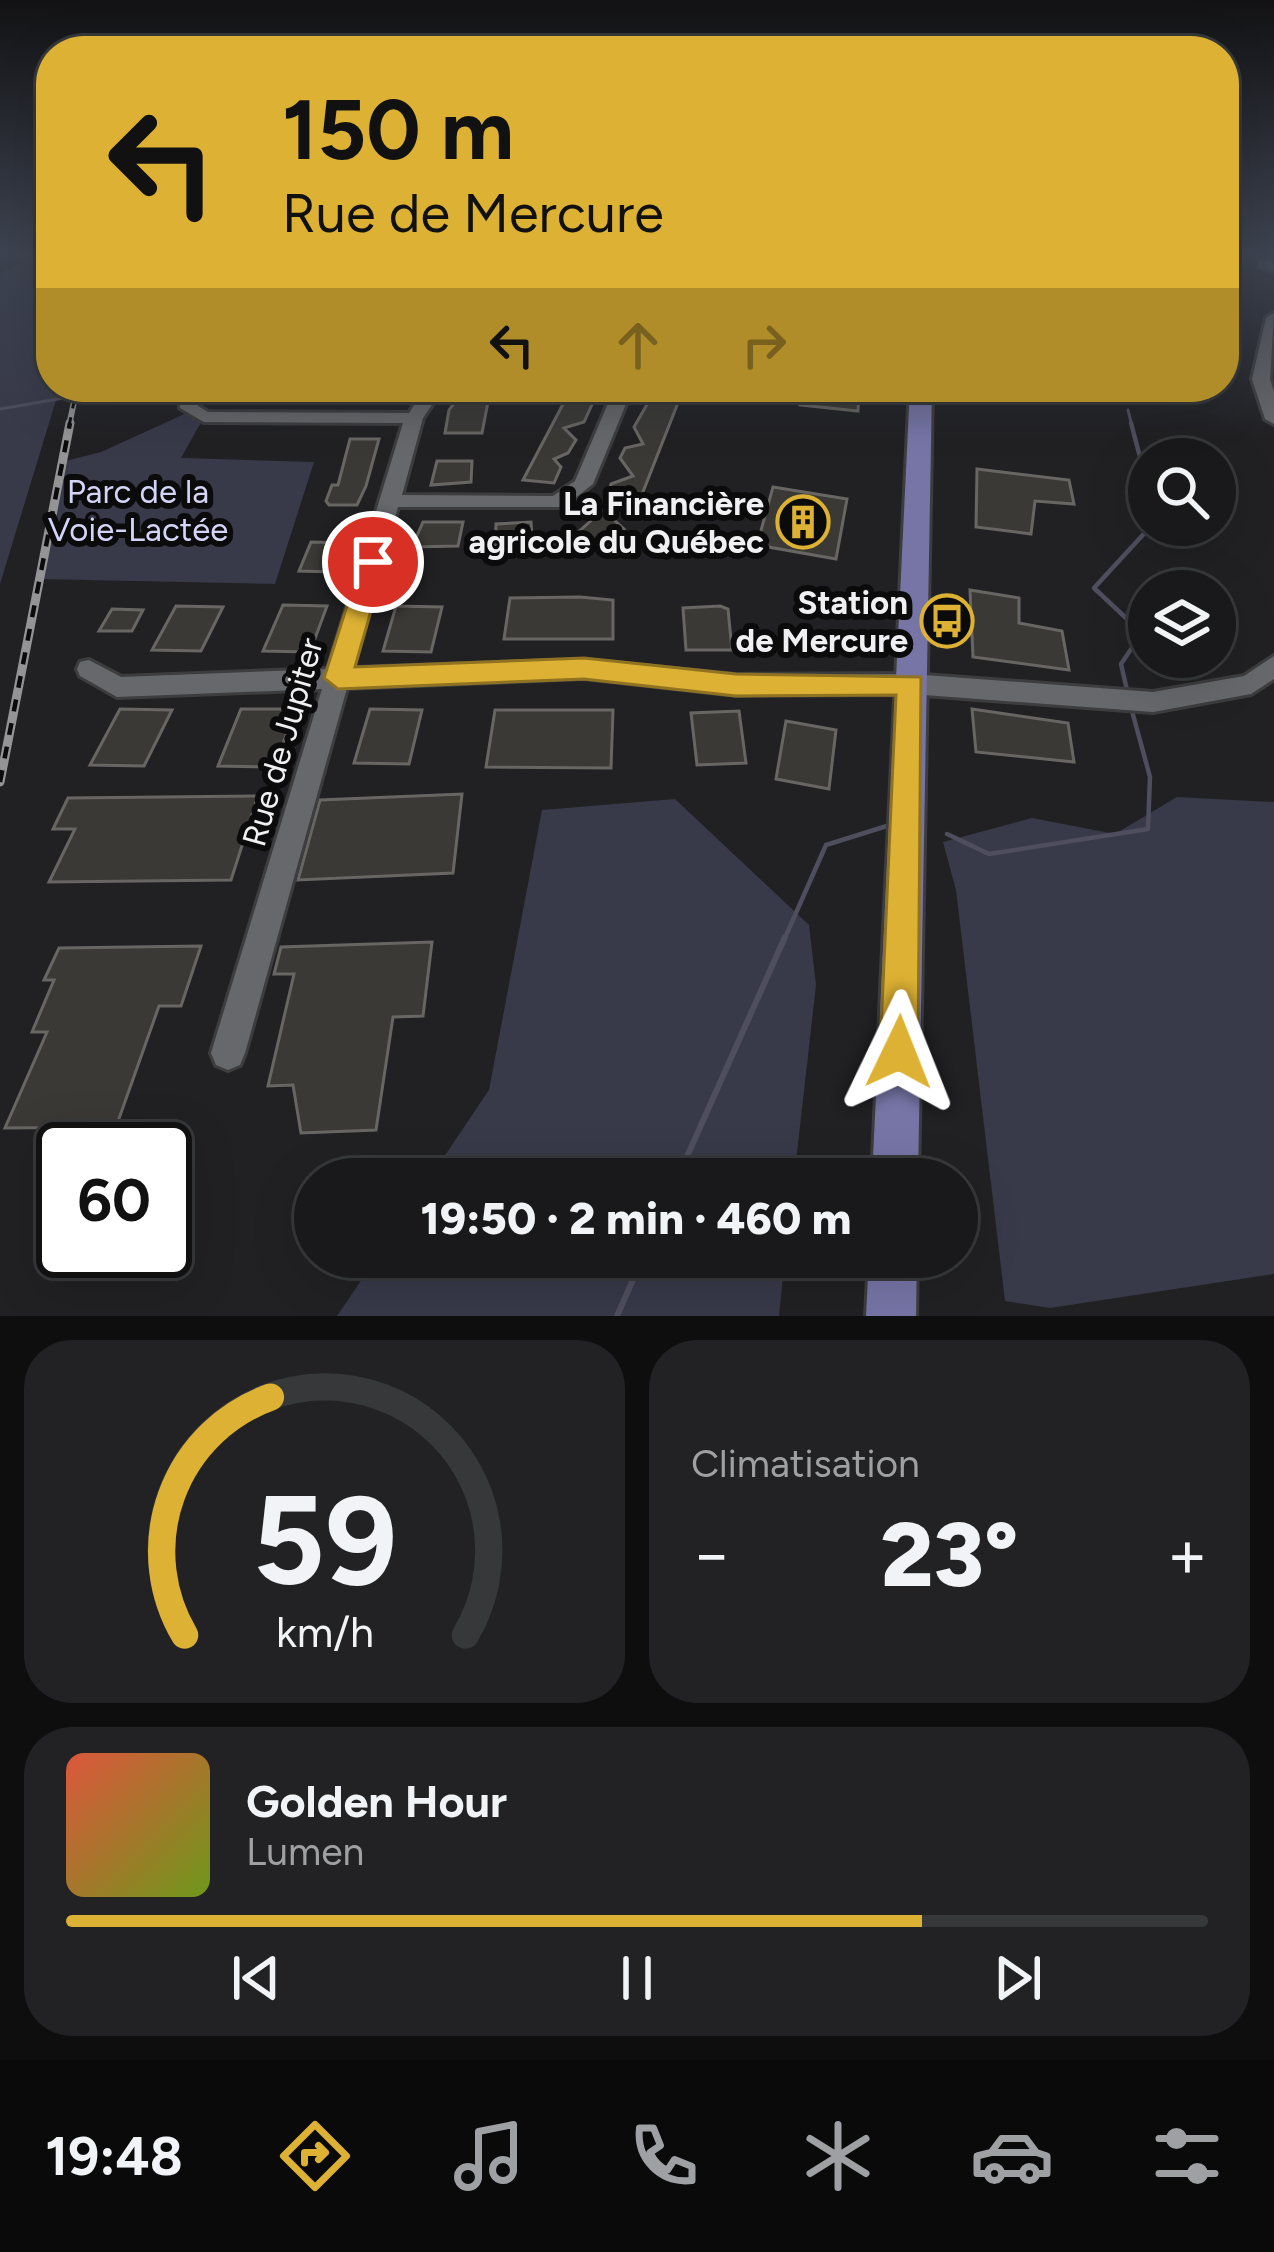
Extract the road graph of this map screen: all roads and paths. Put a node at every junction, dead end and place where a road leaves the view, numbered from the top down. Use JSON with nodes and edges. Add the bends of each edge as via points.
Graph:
{"nodes":[{"id":1,"x":1274,"y":318,"type":"edge"},
{"id":2,"x":188,"y":402,"type":"edge"},
{"id":3,"x":425,"y":402,"type":"edge"},
{"id":4,"x":618,"y":402,"type":"edge"},
{"id":5,"x":920,"y":402,"type":"edge"},
{"id":6,"x":1273,"y":411,"type":"edge"},
{"id":7,"x":414,"y":418,"type":"junction"},
{"id":8,"x":392,"y":501,"type":"junction"},
{"id":9,"x":1274,"y":664,"type":"edge"},
{"id":10,"x":89,"y":669,"type":"dead end"},
{"id":11,"x":338,"y":678,"type":"junction"},
{"id":12,"x":911,"y":684,"type":"junction"},
{"id":13,"x":228,"y":1053,"type":"dead end"},
{"id":14,"x":896,"y":1158,"type":"edge"},
{"id":15,"x":892,"y":1278,"type":"edge"},
{"id":16,"x":891,"y":1316,"type":"edge"}],
"edges":[{"from":1,"to":6,"type":"street","via":[[1261,379]]},
{"from":2,"to":7,"type":"street","via":[[204,417]]},
{"from":3,"to":7,"type":"street","name":"Rue de Jupiter"},
{"from":4,"to":8,"type":"street","via":[[583,484],[557,502]]},
{"from":5,"to":12,"type":"main road"},
{"from":7,"to":8,"type":"street","name":"Rue de Jupiter"},
{"from":8,"to":11,"type":"street","name":"Rue de Jupiter"},
{"from":9,"to":12,"type":"street","via":[[1252,683],[1154,702]]},
{"from":10,"to":11,"type":"street","via":[[117,687]]},
{"from":11,"to":12,"type":"street","via":[[584,669],[736,685]]},
{"from":11,"to":13,"type":"street","name":"Rue de Jupiter"},
{"from":12,"to":14,"type":"main road"},
{"from":15,"to":16,"type":"main road"}]}
